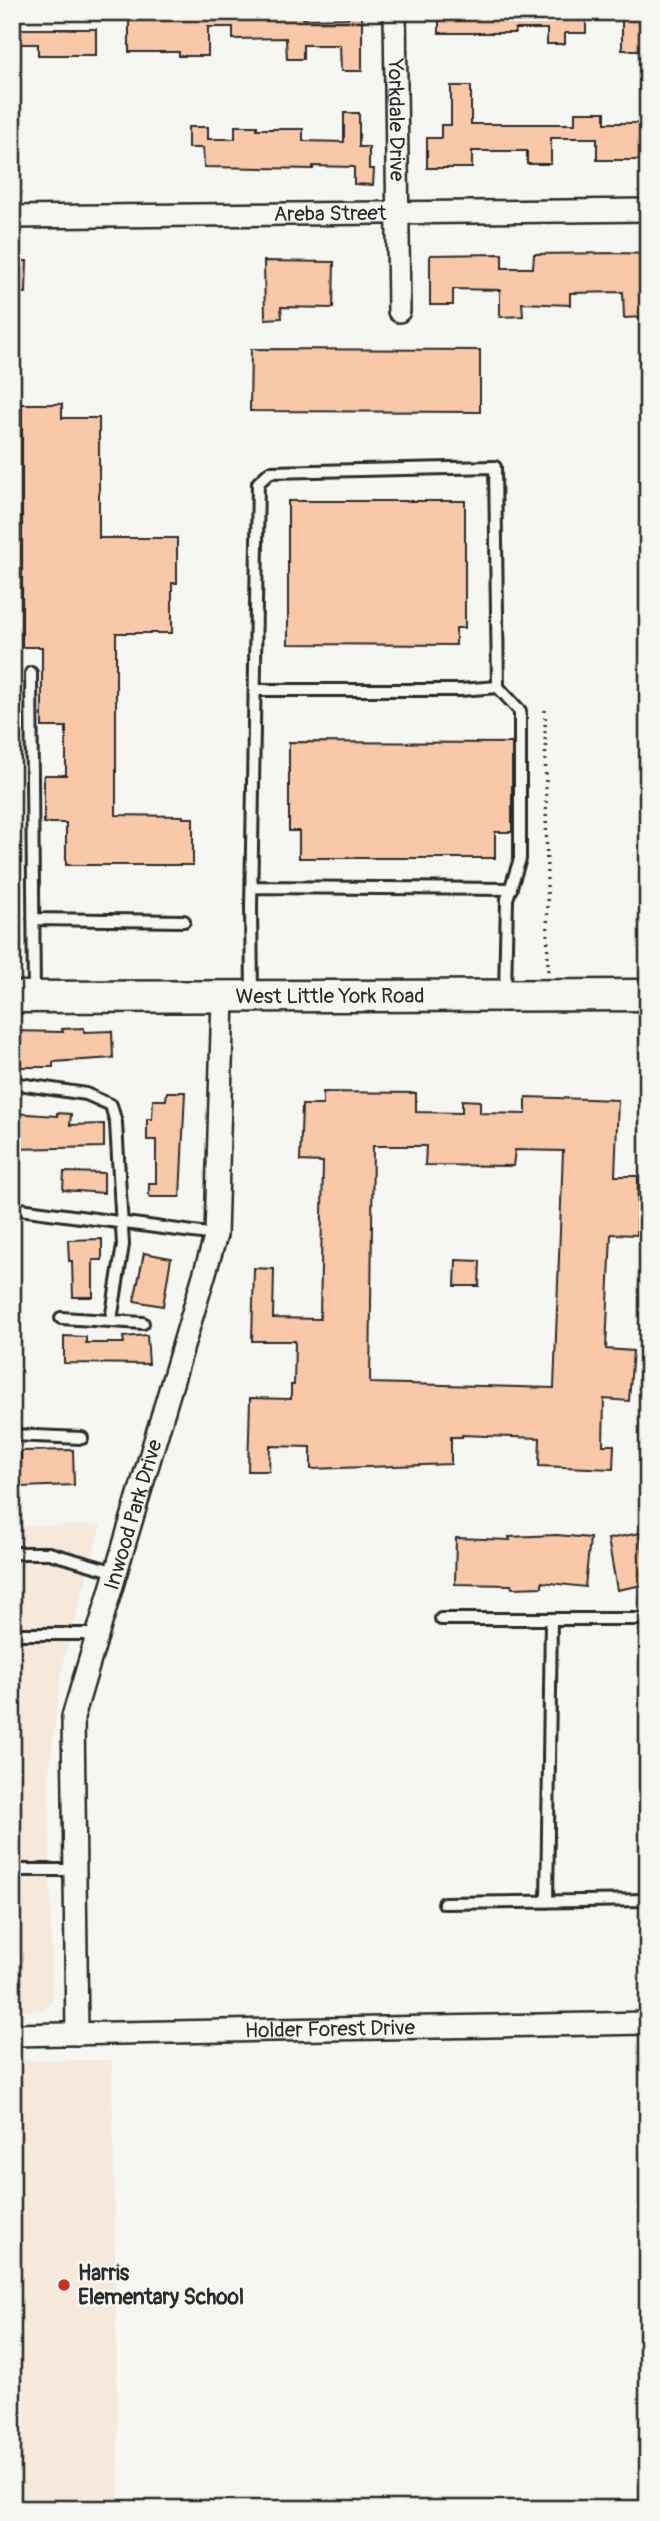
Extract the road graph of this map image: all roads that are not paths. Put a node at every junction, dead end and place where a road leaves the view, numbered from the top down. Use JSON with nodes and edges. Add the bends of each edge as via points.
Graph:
{"nodes":[{"id":1,"x":395,"y":12,"type":"edge"},
{"id":2,"x":648,"y":210,"type":"edge"},
{"id":3,"x":397,"y":213,"type":"junction"},
{"id":4,"x":12,"y":217,"type":"edge"},
{"id":5,"x":399,"y":311,"type":"dead end"},
{"id":6,"x":31,"y":673,"type":"dead end"},
{"id":7,"x":498,"y":687,"type":"junction"},
{"id":8,"x":255,"y":690,"type":"junction"},
{"id":9,"x":251,"y":887,"type":"junction"},
{"id":10,"x":511,"y":888,"type":"junction"},
{"id":11,"x":33,"y":919,"type":"junction"},
{"id":12,"x":184,"y":921,"type":"dead end"},
{"id":13,"x":505,"y":995,"type":"junction"},
{"id":14,"x":648,"y":995,"type":"edge"},
{"id":15,"x":23,"y":997,"type":"edge"},
{"id":16,"x":238,"y":997,"type":"junction"},
{"id":17,"x":12,"y":1083,"type":"edge"},
{"id":18,"x":12,"y":1208,"type":"edge"},
{"id":19,"x":120,"y":1221,"type":"junction"},
{"id":20,"x":216,"y":1235,"type":"junction"},
{"id":21,"x":61,"y":1318,"type":"dead end"},
{"id":22,"x":111,"y":1320,"type":"junction"},
{"id":23,"x":143,"y":1323,"type":"dead end"},
{"id":24,"x":12,"y":1435,"type":"edge"},
{"id":25,"x":82,"y":1438,"type":"dead end"},
{"id":26,"x":12,"y":1553,"type":"edge"},
{"id":27,"x":116,"y":1572,"type":"junction"},
{"id":28,"x":441,"y":1619,"type":"dead end"},
{"id":29,"x":551,"y":1619,"type":"junction"},
{"id":30,"x":648,"y":1619,"type":"edge"},
{"id":31,"x":12,"y":1634,"type":"edge"},
{"id":32,"x":98,"y":1634,"type":"junction"},
{"id":33,"x":12,"y":1870,"type":"edge"},
{"id":34,"x":74,"y":1870,"type":"junction"},
{"id":35,"x":648,"y":1900,"type":"edge"},
{"id":36,"x":547,"y":1902,"type":"junction"},
{"id":37,"x":444,"y":1903,"type":"dead end"},
{"id":38,"x":648,"y":2023,"type":"edge"},
{"id":39,"x":77,"y":2034,"type":"junction"},
{"id":40,"x":12,"y":2035,"type":"edge"}],
"edges":[{"from":1,"to":3,"type":"street","name":"Yorkdale Drive"},
{"from":2,"to":3,"type":"street","name":"Areba Street"},
{"from":3,"to":4,"type":"street","name":"Areba Street"},
{"from":3,"to":5,"type":"street","name":"Yorkdale Drive"},
{"from":6,"to":11,"type":"lane"},
{"from":7,"to":8,"type":"lane"},
{"from":7,"to":8,"type":"lane","via":[[495,467],[270,472],[258,483]]},
{"from":7,"to":10,"type":"lane","via":[[520,711],[520,859]]},
{"from":8,"to":9,"type":"lane"},
{"from":9,"to":10,"type":"lane"},
{"from":9,"to":16,"type":"lane"},
{"from":10,"to":13,"type":"lane"},
{"from":11,"to":12,"type":"lane"},
{"from":11,"to":15,"type":"lane"},
{"from":13,"to":14,"type":"street","name":"West Little York Road"},
{"from":13,"to":16,"type":"street","name":"West Little York Road"},
{"from":15,"to":16,"type":"street","name":"West Little York Road"},
{"from":16,"to":20,"type":"street","name":"Inwood Park Drive"},
{"from":17,"to":19,"type":"lane","via":[[86,1094],[111,1105],[116,1123]]},
{"from":18,"to":19,"type":"lane"},
{"from":19,"to":20,"type":"lane"},
{"from":19,"to":22,"type":"lane","via":[[123,1245]]},
{"from":20,"to":27,"type":"street","name":"Inwood Park Drive"},
{"from":21,"to":22,"type":"lane"},
{"from":22,"to":23,"type":"lane"},
{"from":24,"to":25,"type":"lane"},
{"from":26,"to":27,"type":"lane","via":[[49,1553]]},
{"from":27,"to":32,"type":"street","name":"Inwood Park Drive"},
{"from":28,"to":29,"type":"lane"},
{"from":29,"to":30,"type":"lane"},
{"from":29,"to":36,"type":"lane"},
{"from":31,"to":32,"type":"lane"},
{"from":32,"to":34,"type":"street","name":"Inwood Park Drive","via":[[73,1717]]},
{"from":33,"to":34,"type":"lane"},
{"from":34,"to":39,"type":"street","name":"Inwood Park Drive"},
{"from":35,"to":36,"type":"lane"},
{"from":36,"to":37,"type":"lane"},
{"from":38,"to":39,"type":"street","name":"Holder Forest Drive"},
{"from":39,"to":40,"type":"street","name":"Holder Forest Drive"}]}
